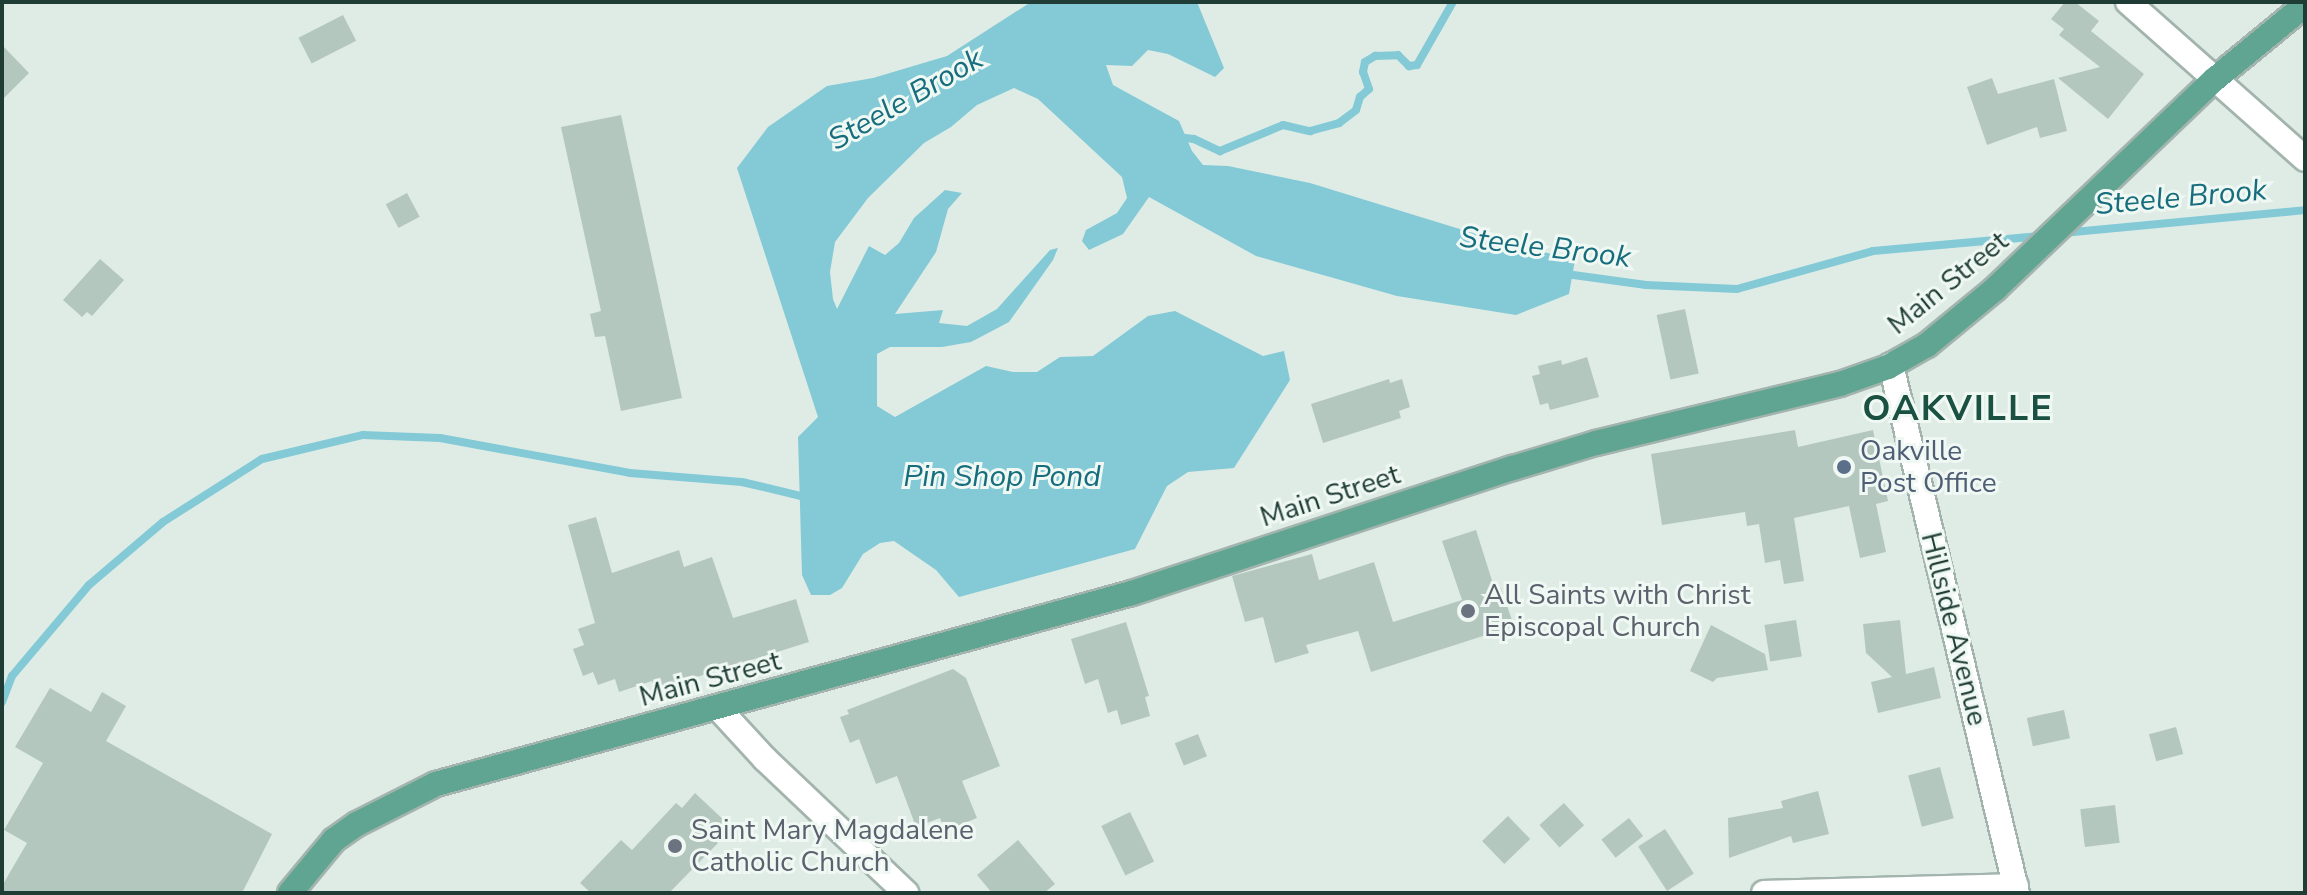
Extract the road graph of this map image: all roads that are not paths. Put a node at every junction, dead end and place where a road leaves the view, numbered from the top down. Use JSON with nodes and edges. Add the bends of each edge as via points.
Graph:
{"nodes":[{"id":1,"x":2128,"y":2,"type":"edge"},
{"id":2,"x":2305,"y":5,"type":"edge"},
{"id":3,"x":2215,"y":79,"type":"junction"},
{"id":4,"x":2301,"y":156,"type":"edge"},
{"id":5,"x":1891,"y":365,"type":"junction"},
{"id":6,"x":718,"y":708,"type":"junction"},
{"id":7,"x":2016,"y":890,"type":"edge"},
{"id":8,"x":290,"y":893,"type":"edge"},
{"id":9,"x":906,"y":893,"type":"edge"},
{"id":10,"x":1764,"y":893,"type":"edge"}],
"edges":[{"from":1,"to":3,"type":"street"},
{"from":2,"to":3,"type":"main road","name":"Main Street"},
{"from":3,"to":4,"type":"street"},
{"from":3,"to":5,"type":"main road","name":"Main Street","via":[[2005,280],[1939,336]]},
{"from":5,"to":6,"type":"main road","name":"Main Street","via":[[1840,384],[1596,443],[1132,593]]},
{"from":5,"to":7,"type":"street","name":"Hillside Avenue"},
{"from":6,"to":8,"type":"main road","name":"Main Street","via":[[436,784],[334,840]]},
{"from":6,"to":9,"type":"street"},
{"from":7,"to":10,"type":"street"}]}
